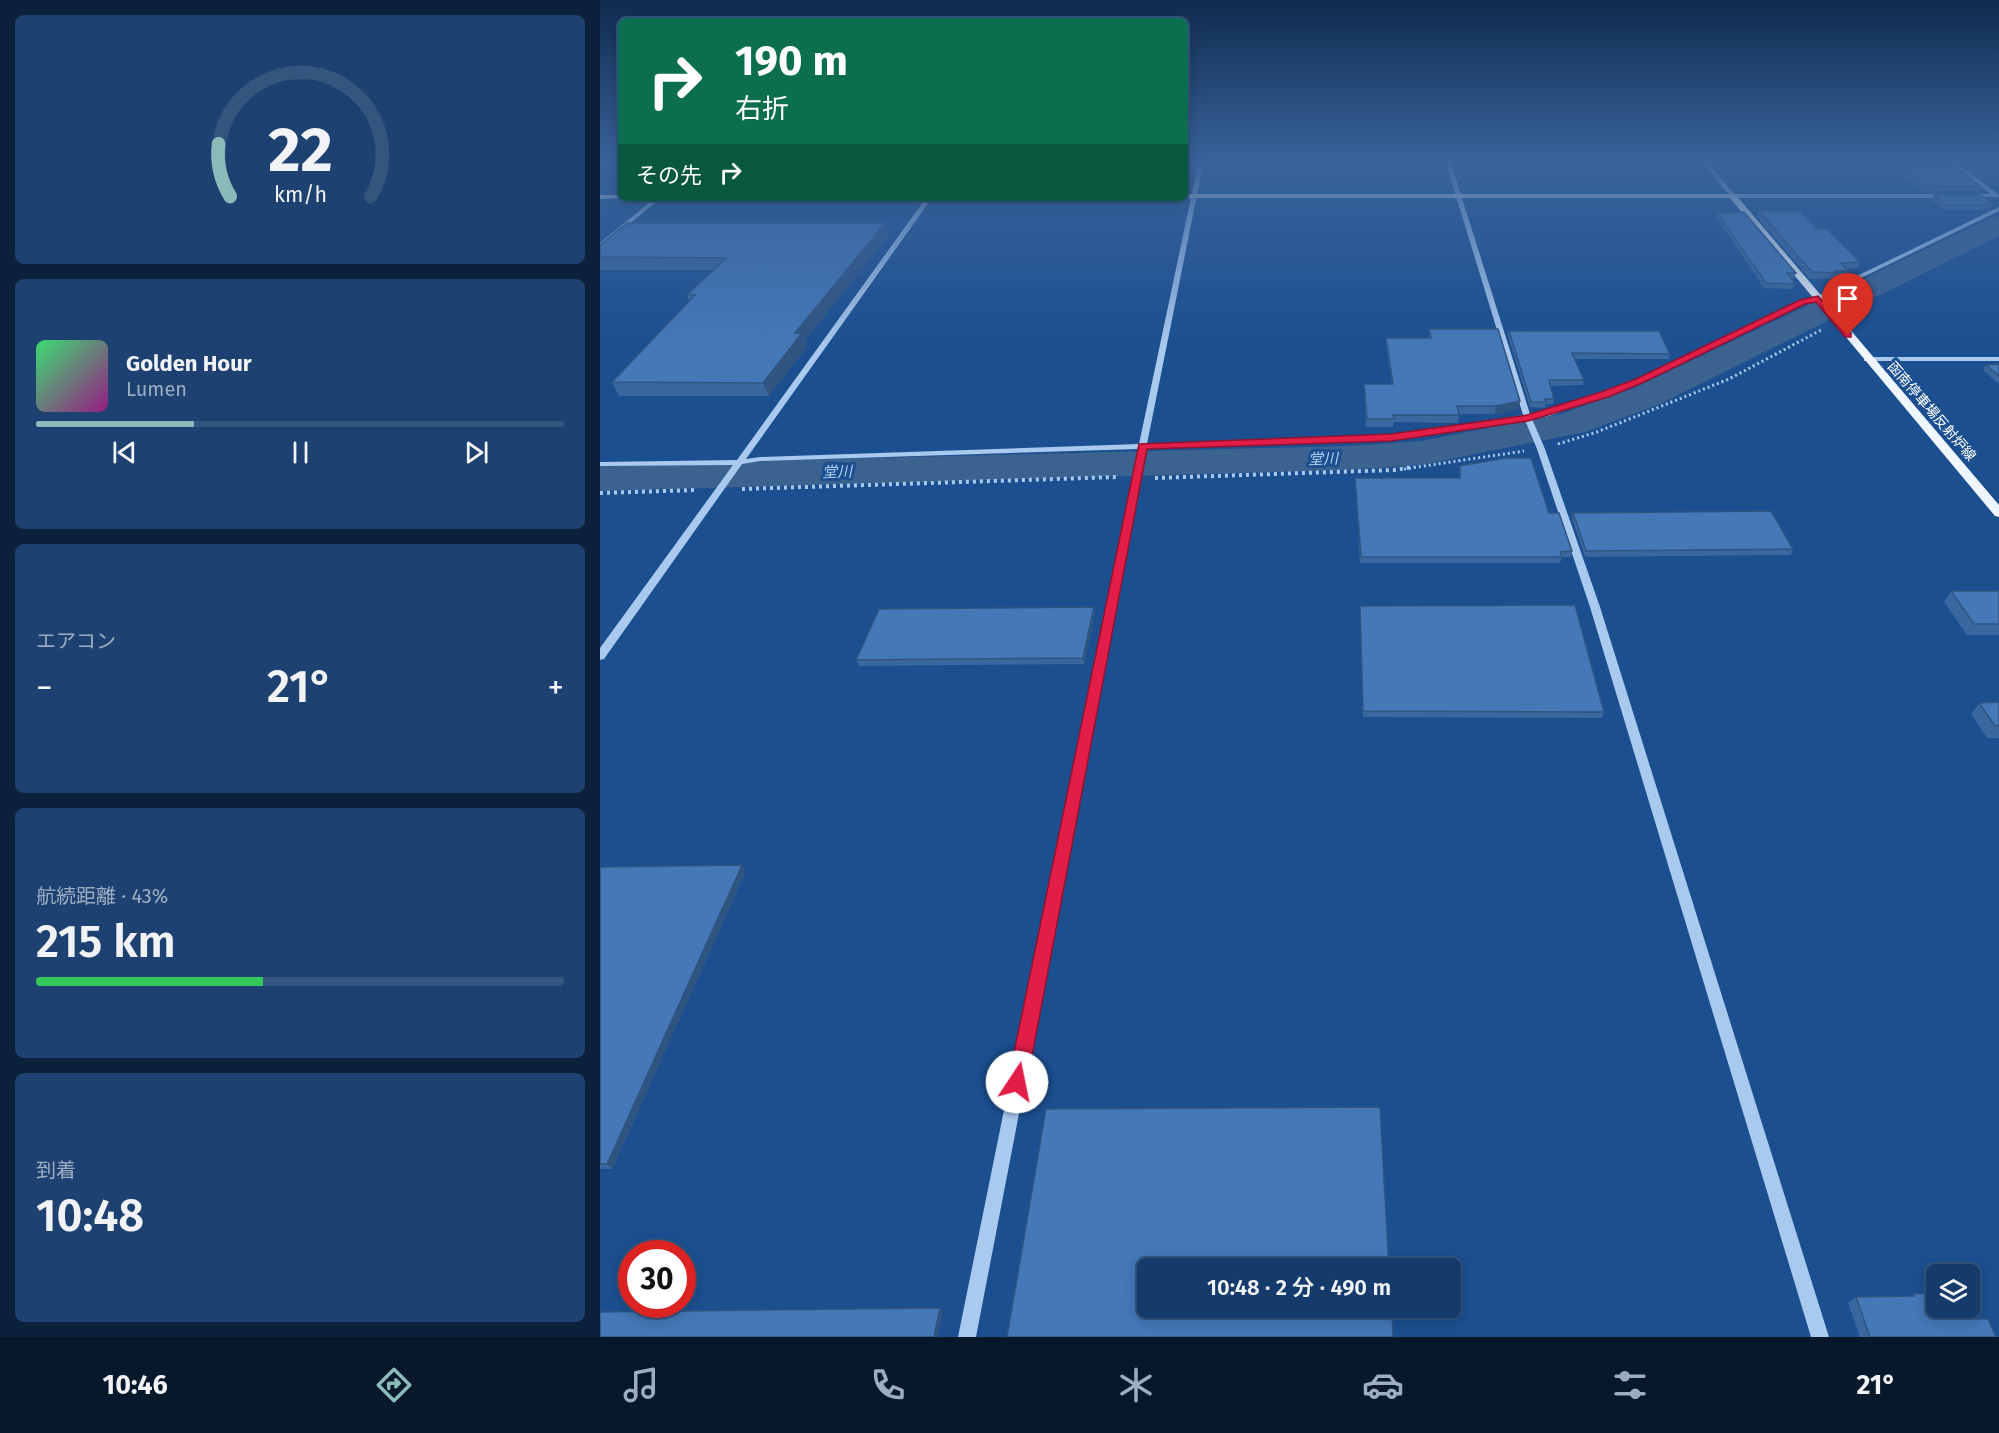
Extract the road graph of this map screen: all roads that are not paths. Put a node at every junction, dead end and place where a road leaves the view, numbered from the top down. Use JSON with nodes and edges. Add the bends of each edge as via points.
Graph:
{"nodes":[{"id":1,"x":629,"y":222,"type":"edge"},
{"id":2,"x":912,"y":222,"type":"edge"},
{"id":3,"x":1190,"y":222,"type":"edge"},
{"id":4,"x":1466,"y":222,"type":"edge"},
{"id":5,"x":1754,"y":222,"type":"edge"},
{"id":6,"x":1971,"y":222,"type":"edge"},
{"id":7,"x":600,"y":246,"type":"edge"},
{"id":8,"x":1818,"y":299,"type":"junction"},
{"id":9,"x":1867,"y":359,"type":"junction"},
{"id":10,"x":1999,"y":359,"type":"edge"},
{"id":11,"x":1530,"y":420,"type":"junction"},
{"id":12,"x":1143,"y":448,"type":"junction"},
{"id":13,"x":740,"y":462,"type":"junction"},
{"id":14,"x":600,"y":464,"type":"edge"},
{"id":15,"x":1999,"y":513,"type":"edge"},
{"id":16,"x":600,"y":656,"type":"edge"},
{"id":17,"x":967,"y":1337,"type":"edge"},
{"id":18,"x":1820,"y":1337,"type":"edge"}],
"edges":[{"from":1,"to":7,"type":"street"},
{"from":2,"to":13,"type":"street"},
{"from":3,"to":12,"type":"street"},
{"from":4,"to":11,"type":"street"},
{"from":5,"to":8,"type":"main road","name":"函南停車場反射炉線"},
{"from":6,"to":8,"type":"street"},
{"from":8,"to":9,"type":"main road","name":"函南停車場反射炉線"},
{"from":8,"to":11,"type":"street","via":[[1803,302],[1630,384]]},
{"from":9,"to":10,"type":"street"},
{"from":9,"to":15,"type":"main road","name":"函南停車場反射炉線"},
{"from":11,"to":12,"type":"street","via":[[1391,437]]},
{"from":11,"to":18,"type":"street","via":[[1598,618]]},
{"from":12,"to":13,"type":"street"},
{"from":12,"to":17,"type":"street"},
{"from":13,"to":14,"type":"street"},
{"from":13,"to":16,"type":"street"}]}
